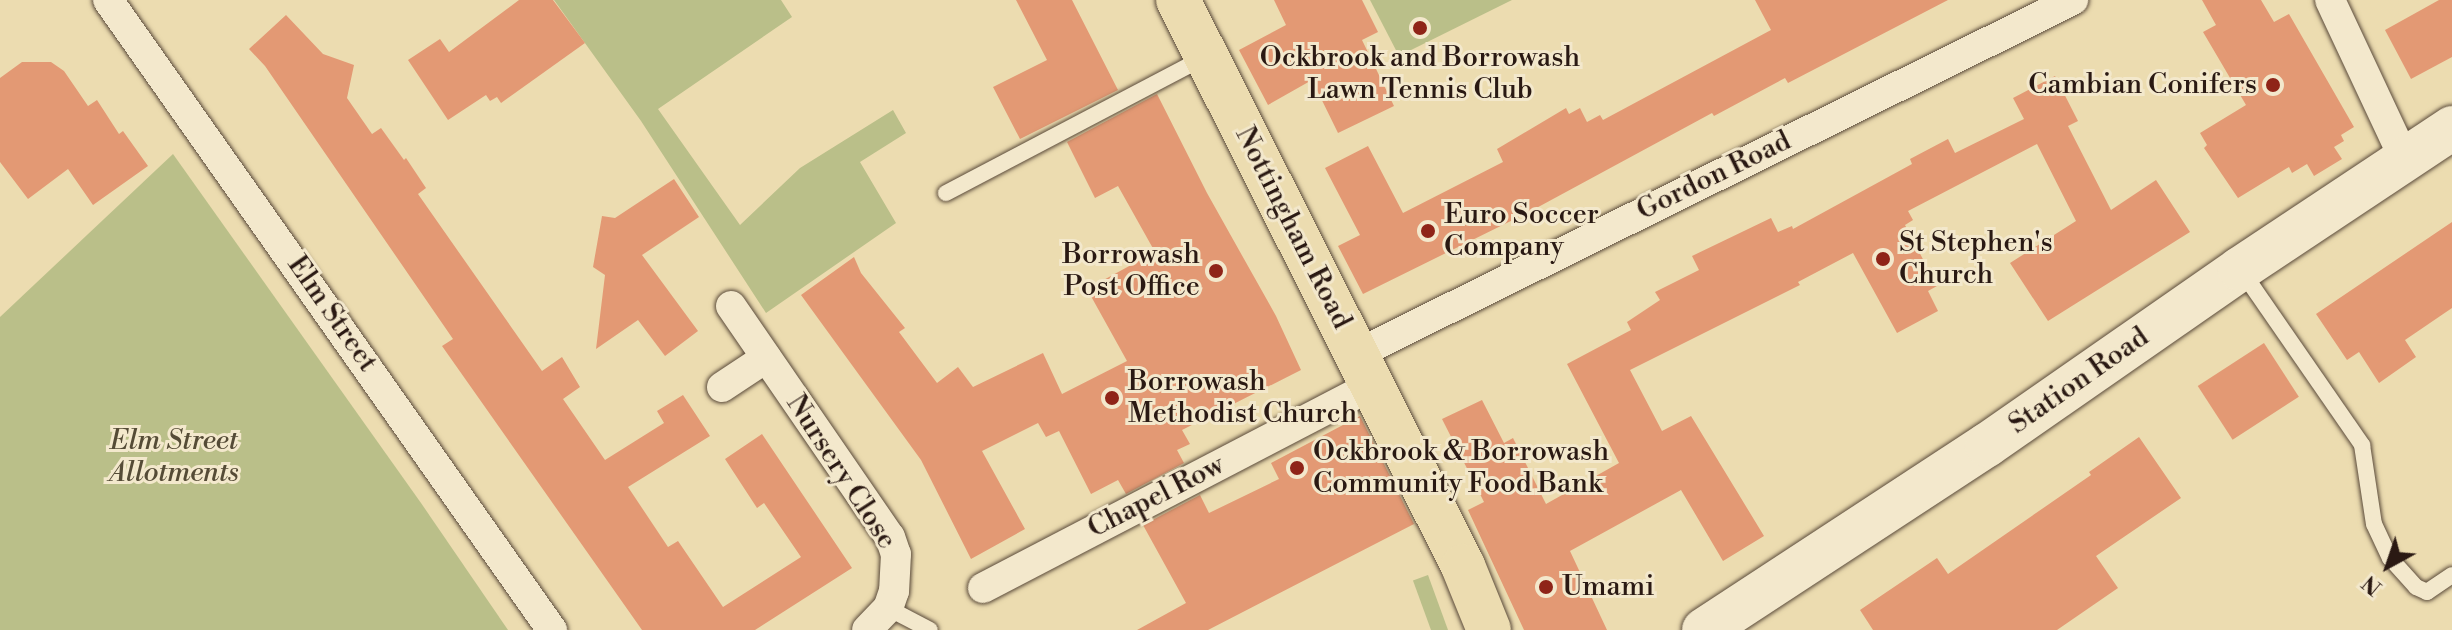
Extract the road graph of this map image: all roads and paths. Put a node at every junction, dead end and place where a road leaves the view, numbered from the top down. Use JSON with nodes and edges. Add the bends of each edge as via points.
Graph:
{"nodes":[{"id":1,"x":108,"y":0,"type":"edge"},
{"id":2,"x":1178,"y":0,"type":"edge"},
{"id":3,"x":2073,"y":0,"type":"edge"},
{"id":4,"x":2330,"y":0,"type":"edge"},
{"id":5,"x":1207,"y":57,"type":"junction"},
{"id":6,"x":2452,"y":128,"type":"edge"},
{"id":7,"x":2405,"y":160,"type":"junction"},
{"id":8,"x":946,"y":193,"type":"dead end"},
{"id":9,"x":2240,"y":269,"type":"junction"},
{"id":10,"x":731,"y":306,"type":"dead end"},
{"id":11,"x":766,"y":358,"type":"junction"},
{"id":12,"x":1365,"y":370,"type":"junction"},
{"id":13,"x":722,"y":387,"type":"dead end"},
{"id":14,"x":2452,"y":575,"type":"edge"},
{"id":15,"x":983,"y":588,"type":"dead end"},
{"id":16,"x":888,"y":608,"type":"junction"},
{"id":17,"x":552,"y":630,"type":"edge"},
{"id":18,"x":867,"y":630,"type":"edge"},
{"id":19,"x":930,"y":630,"type":"edge"},
{"id":20,"x":1489,"y":630,"type":"edge"},
{"id":21,"x":1704,"y":630,"type":"edge"}],
"edges":[{"from":1,"to":17,"type":"street","name":"Elm Street"},
{"from":2,"to":5,"type":"main road","name":"Nottingham Road"},
{"from":3,"to":12,"type":"street","name":"Gordon Road"},
{"from":4,"to":7,"type":"street"},
{"from":5,"to":8,"type":"lane"},
{"from":5,"to":12,"type":"main road","name":"Nottingham Road"},
{"from":6,"to":7,"type":"main road","name":"Station Road"},
{"from":7,"to":9,"type":"main road","name":"Station Road"},
{"from":9,"to":14,"type":"lane","via":[[2362,445],[2374,524],[2390,558],[2427,592]]},
{"from":9,"to":21,"type":"main road","name":"Station Road","via":[[1987,445]]},
{"from":10,"to":11,"type":"street","name":"Nursery Close"},
{"from":11,"to":13,"type":"street"},
{"from":11,"to":16,"type":"street","name":"Nursery Close","via":[[890,537],[898,572]]},
{"from":12,"to":15,"type":"street","name":"Chapel Row"},
{"from":12,"to":20,"type":"main road","name":"Nottingham Road","via":[[1463,566]]},
{"from":16,"to":18,"type":"street","name":"Nursery Close"},
{"from":16,"to":19,"type":"lane"}]}
